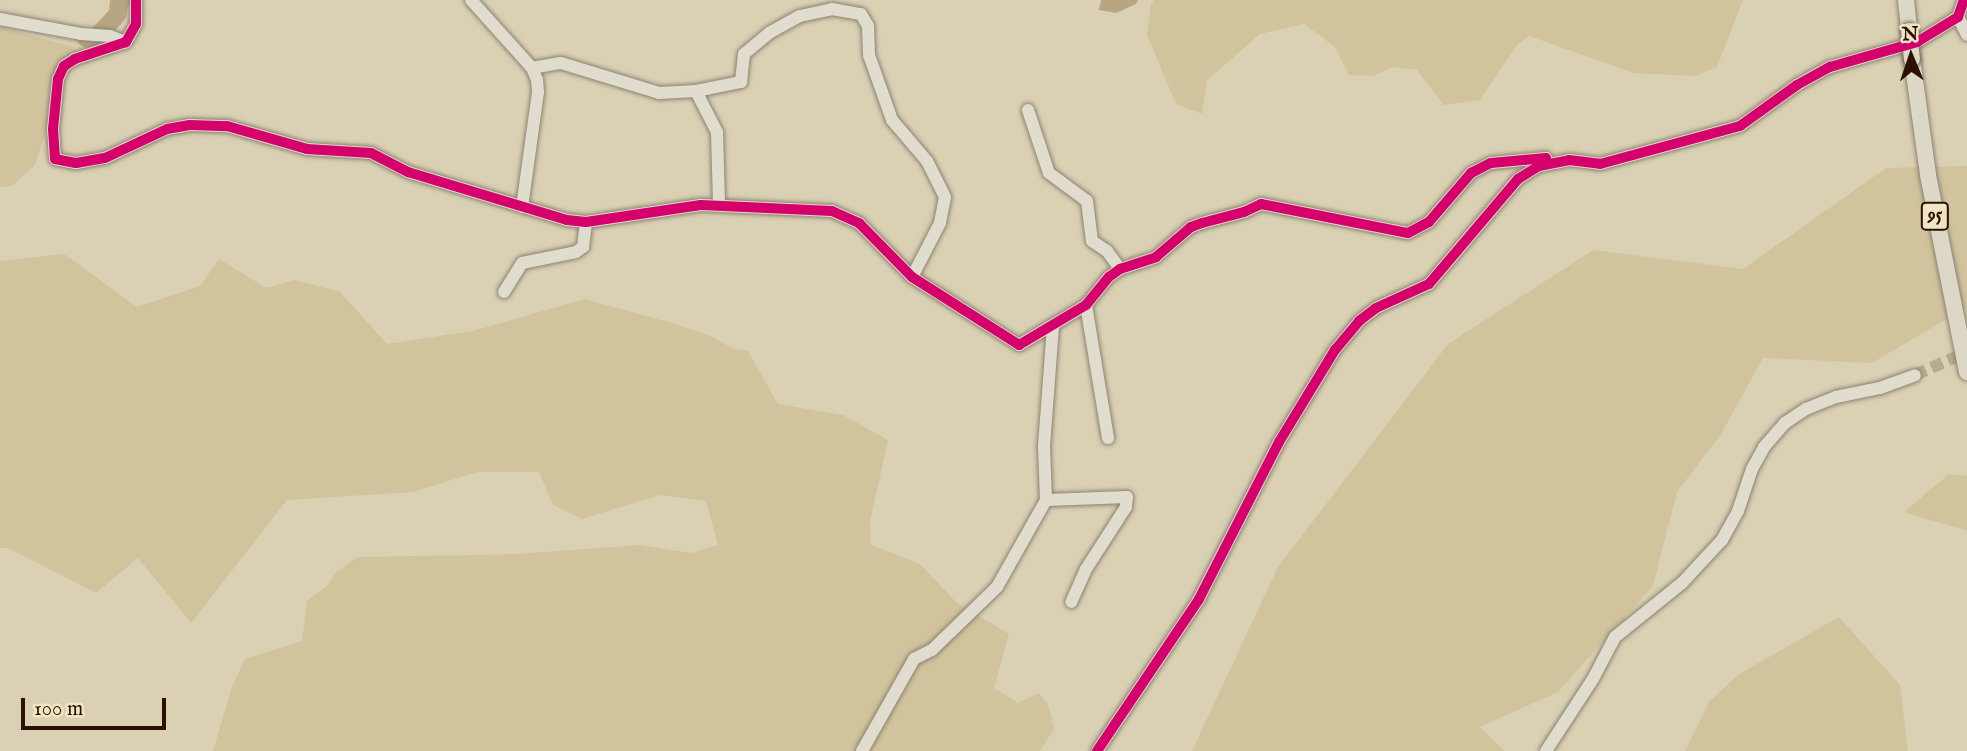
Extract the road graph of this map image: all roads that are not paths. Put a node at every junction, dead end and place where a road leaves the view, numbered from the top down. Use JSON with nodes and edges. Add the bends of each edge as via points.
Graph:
{"nodes":[{"id":1,"x":136,"y":0,"type":"edge"},
{"id":2,"x":472,"y":0,"type":"edge"},
{"id":3,"x":1906,"y":0,"type":"edge"},
{"id":4,"x":1964,"y":0,"type":"edge"},
{"id":5,"x":1958,"y":17,"type":"junction"},
{"id":6,"x":0,"y":19,"type":"edge"},
{"id":7,"x":1967,"y":35,"type":"edge"},
{"id":8,"x":126,"y":43,"type":"junction"},
{"id":9,"x":532,"y":68,"type":"junction"},
{"id":10,"x":696,"y":91,"type":"junction"},
{"id":11,"x":1028,"y":110,"type":"dead end"},
{"id":12,"x":1547,"y":164,"type":"junction"},
{"id":13,"x":719,"y":205,"type":"junction"},
{"id":14,"x":523,"y":207,"type":"junction"},
{"id":15,"x":586,"y":222,"type":"junction"},
{"id":16,"x":1120,"y":269,"type":"junction"},
{"id":17,"x":912,"y":277,"type":"junction"},
{"id":18,"x":504,"y":292,"type":"dead end"},
{"id":19,"x":1086,"y":305,"type":"junction"},
{"id":20,"x":1053,"y":325,"type":"junction"},
{"id":21,"x":1967,"y":372,"type":"edge"},
{"id":22,"x":1915,"y":375,"type":"tunnel mouth"},
{"id":23,"x":1108,"y":438,"type":"dead end"},
{"id":24,"x":1046,"y":499,"type":"junction"},
{"id":25,"x":1071,"y":602,"type":"dead end"},
{"id":26,"x":862,"y":751,"type":"edge"},
{"id":27,"x":1097,"y":751,"type":"edge"},
{"id":28,"x":1546,"y":751,"type":"edge"}],
"edges":[{"from":1,"to":8,"type":"street","via":[[136,24]]},
{"from":2,"to":9,"type":"street"},
{"from":3,"to":21,"type":"main road","number":"95","bridge":true,"via":[[1928,175]]},
{"from":4,"to":5,"type":"street"},
{"from":5,"to":7,"type":"street"},
{"from":5,"to":12,"type":"street","via":[[1917,42],[1830,67],[1740,126],[1600,164],[1569,160]]},
{"from":6,"to":8,"type":"street","via":[[110,36]]},
{"from":8,"to":14,"type":"street","via":[[75,58],[64,66],[58,79],[53,129],[55,159],[76,163],[105,158],[167,129],[227,127],[306,149],[371,153],[408,172]]},
{"from":9,"to":10,"type":"street","via":[[561,63],[659,93]]},
{"from":9,"to":14,"type":"street","via":[[538,92]]},
{"from":10,"to":13,"type":"street","via":[[716,132]]},
{"from":10,"to":17,"type":"street","via":[[741,82],[744,54],[800,16],[832,9],[861,14],[868,26],[869,55],[892,120],[927,160],[945,197],[940,223]]},
{"from":11,"to":16,"type":"street","via":[[1049,173],[1087,201],[1092,241],[1107,251]]},
{"from":12,"to":16,"type":"street","via":[[1546,158],[1492,163],[1471,173],[1429,222],[1408,233],[1261,204],[1191,227],[1156,257]]},
{"from":12,"to":27,"type":"street","via":[[1518,178],[1429,284],[1376,308],[1335,350],[1279,442],[1199,599]]},
{"from":13,"to":15,"type":"street"},
{"from":13,"to":17,"type":"street","via":[[816,208],[845,215],[859,223]]},
{"from":14,"to":15,"type":"street"},
{"from":15,"to":18,"type":"street","via":[[583,247],[576,253],[523,263]]},
{"from":16,"to":19,"type":"street"},
{"from":17,"to":20,"type":"street","via":[[1007,341],[1019,345]]},
{"from":19,"to":20,"type":"street"},
{"from":19,"to":23,"type":"street"},
{"from":20,"to":24,"type":"street","via":[[1044,446]]},
{"from":22,"to":28,"type":"street","via":[[1836,397],[1785,423],[1752,469],[1722,540],[1682,583],[1615,637]]},
{"from":24,"to":25,"type":"street","via":[[1127,497],[1126,507],[1086,569]]},
{"from":24,"to":26,"type":"street","via":[[997,587],[932,650],[914,659]]}]}
